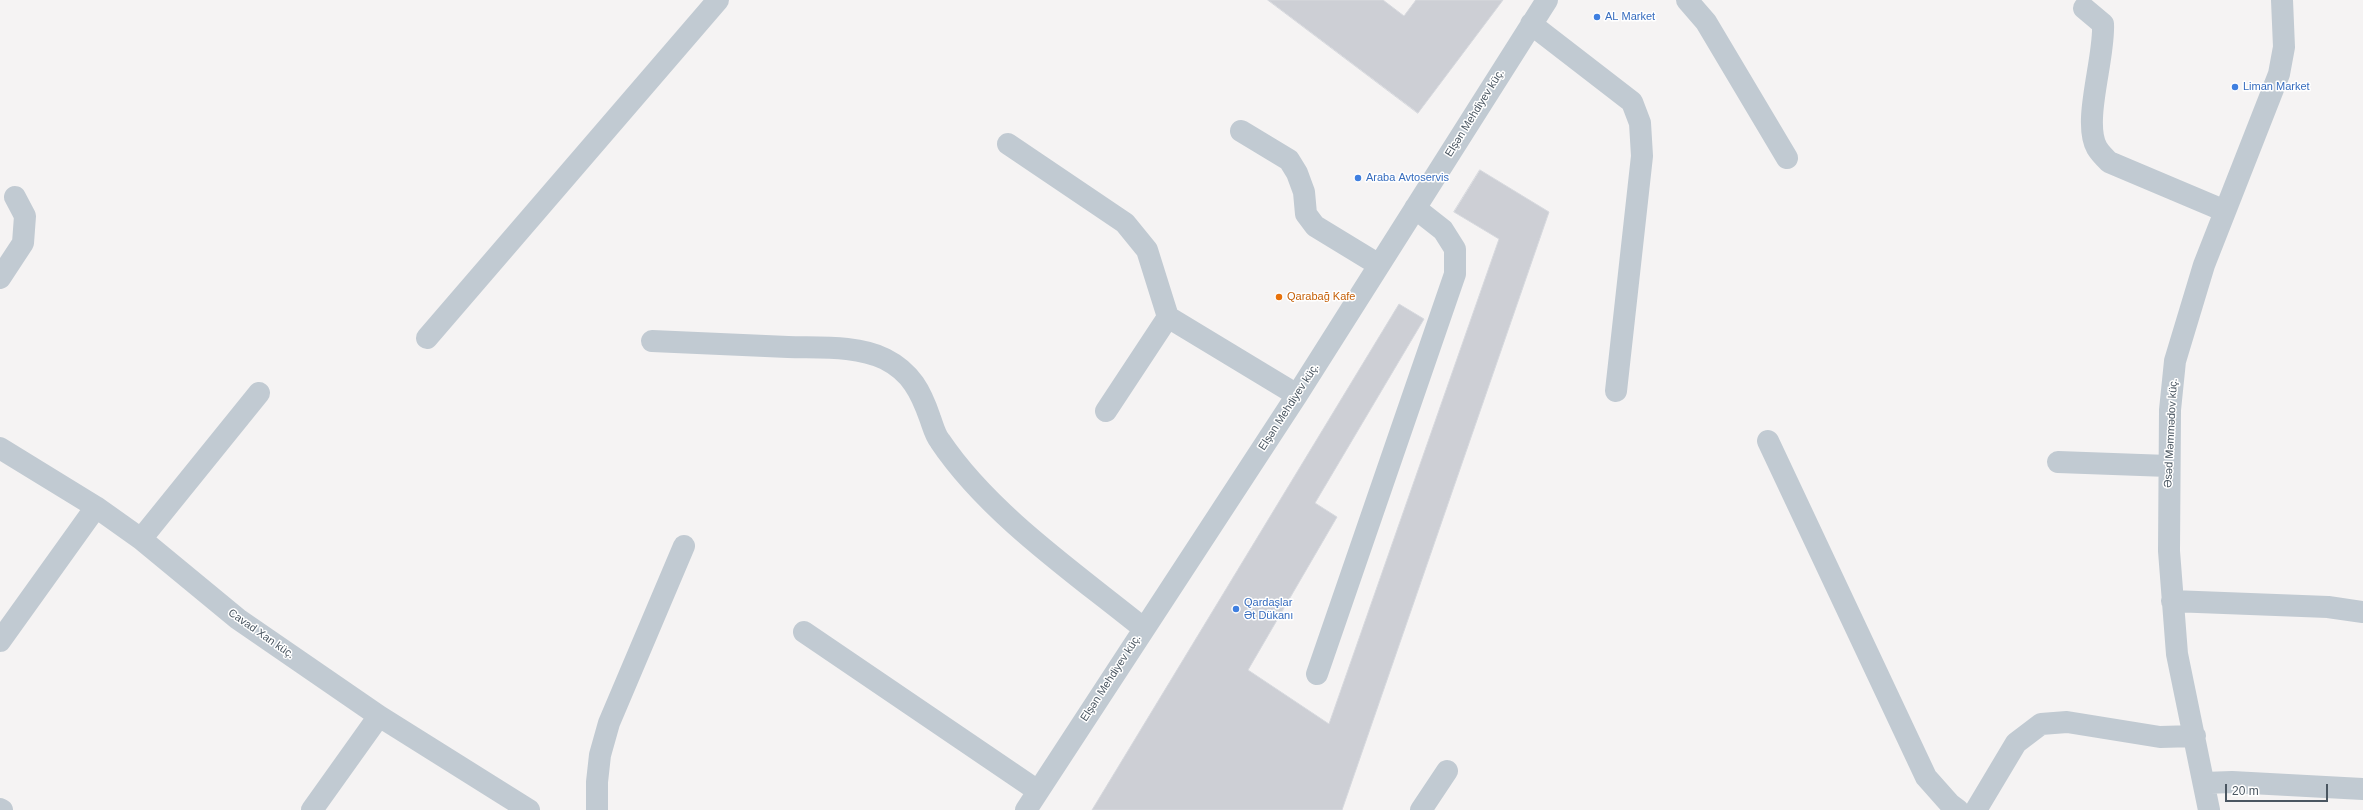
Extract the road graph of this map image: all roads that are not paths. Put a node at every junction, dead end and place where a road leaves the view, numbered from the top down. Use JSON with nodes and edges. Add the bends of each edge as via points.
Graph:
{"nodes":[{"id":1,"x":718,"y":0,"type":"edge"},
{"id":2,"x":1547,"y":0,"type":"edge"},
{"id":3,"x":1687,"y":0,"type":"edge"},
{"id":4,"x":2282,"y":0,"type":"edge"},
{"id":5,"x":2084,"y":8,"type":"dead end"},
{"id":6,"x":1531,"y":24,"type":"junction"},
{"id":7,"x":1241,"y":131,"type":"dead end"},
{"id":8,"x":1008,"y":144,"type":"dead end"},
{"id":9,"x":1787,"y":158,"type":"dead end"},
{"id":10,"x":15,"y":198,"type":"dead end"},
{"id":11,"x":1415,"y":208,"type":"junction"},
{"id":12,"x":2226,"y":211,"type":"junction"},
{"id":13,"x":1379,"y":265,"type":"junction"},
{"id":14,"x":0,"y":278,"type":"edge"},
{"id":15,"x":1168,"y":317,"type":"junction"},
{"id":16,"x":427,"y":338,"type":"dead end"},
{"id":17,"x":652,"y":341,"type":"dead end"},
{"id":18,"x":1616,"y":392,"type":"dead end"},
{"id":19,"x":259,"y":393,"type":"dead end"},
{"id":20,"x":1296,"y":395,"type":"junction"},
{"id":21,"x":1106,"y":411,"type":"dead end"},
{"id":22,"x":1768,"y":441,"type":"dead end"},
{"id":23,"x":0,"y":448,"type":"edge"},
{"id":24,"x":2058,"y":462,"type":"dead end"},
{"id":25,"x":2168,"y":466,"type":"junction"},
{"id":26,"x":96,"y":507,"type":"junction"},
{"id":27,"x":141,"y":539,"type":"junction"},
{"id":28,"x":684,"y":546,"type":"dead end"},
{"id":29,"x":2172,"y":601,"type":"junction"},
{"id":30,"x":2363,"y":612,"type":"edge"},
{"id":31,"x":1144,"y":628,"type":"junction"},
{"id":32,"x":804,"y":632,"type":"dead end"},
{"id":33,"x":0,"y":642,"type":"edge"},
{"id":34,"x":1317,"y":674,"type":"dead end"},
{"id":35,"x":379,"y":716,"type":"junction"},
{"id":36,"x":2195,"y":736,"type":"junction"},
{"id":37,"x":1447,"y":771,"type":"dead end"},
{"id":38,"x":2204,"y":783,"type":"junction"},
{"id":39,"x":2363,"y":789,"type":"edge"},
{"id":40,"x":1038,"y":791,"type":"junction"},
{"id":41,"x":312,"y":810,"type":"edge"},
{"id":42,"x":529,"y":810,"type":"edge"},
{"id":43,"x":597,"y":810,"type":"edge"},
{"id":44,"x":1026,"y":810,"type":"edge"},
{"id":45,"x":1421,"y":810,"type":"edge"},
{"id":46,"x":1958,"y":810,"type":"edge"},
{"id":47,"x":1976,"y":810,"type":"edge"},
{"id":48,"x":2209,"y":810,"type":"edge"}],
"edges":[{"from":1,"to":16,"type":"street"},
{"from":2,"to":6,"type":"street","name":"Elşən Mehdiyev küç."},
{"from":3,"to":9,"type":"street","via":[[1706,22]]},
{"from":4,"to":12,"type":"street","name":"Əsəd Məmmədov küç.","via":[[2284,47],[2278,74]]},
{"from":5,"to":12,"type":"street","via":[[2103,24],[2104,40],[2091,127],[2097,148],[2109,162]]},
{"from":6,"to":11,"type":"street","name":"Elşən Mehdiyev küç."},
{"from":6,"to":18,"type":"street","via":[[1632,102],[1640,123],[1642,156]]},
{"from":7,"to":13,"type":"street","via":[[1289,160],[1304,192],[1306,214],[1315,226]]},
{"from":8,"to":15,"type":"street","via":[[1125,224],[1147,250]]},
{"from":10,"to":14,"type":"street","via":[[25,216],[23,243]]},
{"from":11,"to":13,"type":"street","name":"Elşən Mehdiyev küç."},
{"from":11,"to":34,"type":"street","via":[[1443,230],[1455,249],[1455,274]]},
{"from":12,"to":25,"type":"street","name":"Əsəd Məmmədov küç.","via":[[2204,265],[2175,361]]},
{"from":13,"to":20,"type":"street","name":"Elşən Mehdiyev küç."},
{"from":15,"to":20,"type":"street"},
{"from":15,"to":21,"type":"street"},
{"from":17,"to":31,"type":"street","via":[[835,349],[867,353],[884,359],[907,374],[922,394],[938,438],[955,464],[981,492],[1044,548]]},
{"from":19,"to":27,"type":"street"},
{"from":20,"to":31,"type":"street","name":"Elşən Mehdiyev küç."},
{"from":22,"to":46,"type":"street","via":[[1926,777]]},
{"from":23,"to":26,"type":"street","name":"Cavad Xan küç."},
{"from":24,"to":25,"type":"street"},
{"from":25,"to":29,"type":"street","name":"Əsəd Məmmədov küç."},
{"from":26,"to":27,"type":"street","name":"Cavad Xan küç."},
{"from":26,"to":33,"type":"street"},
{"from":27,"to":35,"type":"street","name":"Cavad Xan küç.","via":[[238,619]]},
{"from":28,"to":43,"type":"street","via":[[609,723],[600,755]]},
{"from":29,"to":30,"type":"street","via":[[2328,607]]},
{"from":29,"to":36,"type":"street","name":"Əsəd Məmmədov küç.","via":[[2177,654]]},
{"from":31,"to":40,"type":"street","name":"Elşən Mehdiyev küç."},
{"from":32,"to":40,"type":"street"},
{"from":35,"to":41,"type":"street"},
{"from":35,"to":42,"type":"street","name":"Cavad Xan küç."},
{"from":36,"to":38,"type":"street","name":"Əsəd Məmmədov küç."},
{"from":36,"to":47,"type":"street","via":[[2154,736],[2067,722],[2041,724],[2016,743]]},
{"from":37,"to":45,"type":"street"},
{"from":38,"to":39,"type":"street","via":[[2232,782]]},
{"from":38,"to":48,"type":"street","name":"Əsəd Məmmədov küç."},
{"from":40,"to":44,"type":"street","name":"Elşən Mehdiyev küç."}]}
